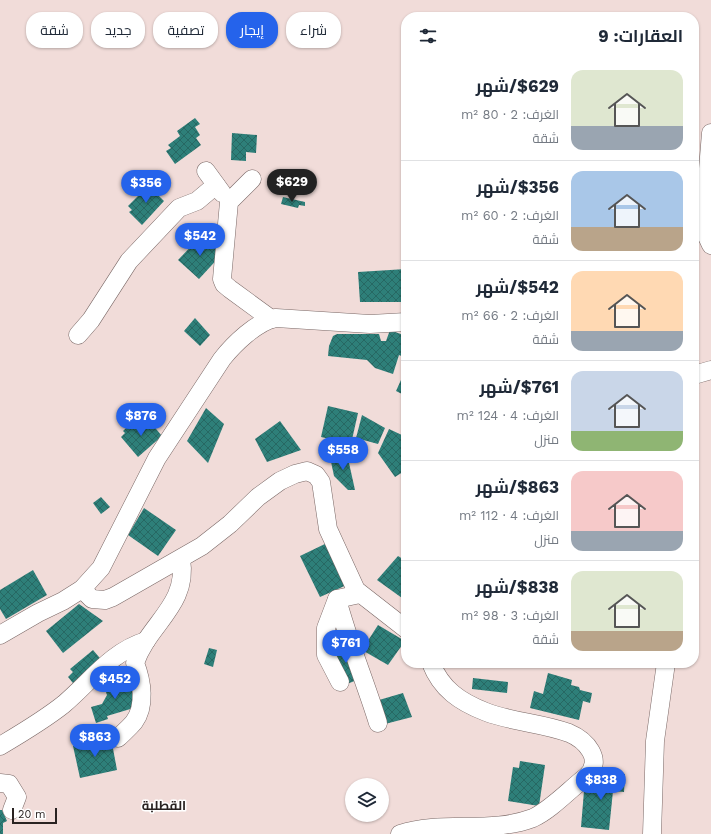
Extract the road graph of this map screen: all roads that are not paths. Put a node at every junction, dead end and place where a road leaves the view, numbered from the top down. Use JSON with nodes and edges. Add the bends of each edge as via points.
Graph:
{"nodes":[{"id":1,"x":711,"y":133,"type":"edge"},
{"id":2,"x":252,"y":179,"type":"dead end"},
{"id":3,"x":229,"y":202,"type":"junction"},
{"id":4,"x":711,"y":245,"type":"edge"},
{"id":5,"x":271,"y":319,"type":"junction"},
{"id":6,"x":401,"y":322,"type":"edge"},
{"id":7,"x":78,"y":335,"type":"dead end"},
{"id":8,"x":711,"y":370,"type":"edge"},
{"id":9,"x":699,"y":374,"type":"edge"},
{"id":10,"x":181,"y":558,"type":"junction"},
{"id":11,"x":82,"y":589,"type":"junction"},
{"id":12,"x":360,"y":594,"type":"junction"},
{"id":13,"x":337,"y":599,"type":"junction"},
{"id":14,"x":401,"y":625,"type":"edge"},
{"id":15,"x":0,"y":635,"type":"edge"},
{"id":16,"x":146,"y":641,"type":"junction"},
{"id":17,"x":434,"y":668,"type":"edge"},
{"id":18,"x":665,"y":668,"type":"edge"},
{"id":19,"x":340,"y":682,"type":"dead end"},
{"id":20,"x":378,"y":723,"type":"dead end"},
{"id":21,"x":118,"y":738,"type":"dead end"},
{"id":22,"x":0,"y":746,"type":"edge"},
{"id":23,"x":0,"y":783,"type":"edge"},
{"id":24,"x":12,"y":810,"type":"dead end"},
{"id":25,"x":400,"y":834,"type":"edge"},
{"id":26,"x":652,"y":834,"type":"edge"}],
"edges":[{"from":1,"to":4,"type":"street","via":[[703,228]]},
{"from":2,"to":3,"type":"street"},
{"from":3,"to":5,"type":"street","via":[[222,279],[230,289]]},
{"from":3,"to":7,"type":"street","via":[[211,178],[197,200],[179,208],[129,261],[91,320]]},
{"from":5,"to":6,"type":"street","via":[[370,324]]},
{"from":5,"to":11,"type":"street","via":[[232,347],[222,359],[157,458],[101,568]]},
{"from":8,"to":9,"type":"street"},
{"from":10,"to":11,"type":"street","via":[[104,600],[92,599]]},
{"from":10,"to":12,"type":"street","via":[[218,534],[264,493],[295,474],[307,471],[316,475],[321,482],[328,529]]},
{"from":10,"to":16,"type":"street","via":[[183,572],[176,599]]},
{"from":11,"to":15,"type":"street"},
{"from":12,"to":13,"type":"street"},
{"from":12,"to":14,"type":"street"},
{"from":13,"to":19,"type":"street","via":[[326,628],[326,655]]},
{"from":13,"to":20,"type":"street"},
{"from":16,"to":21,"type":"street","via":[[135,664],[142,700],[135,721]]},
{"from":16,"to":22,"type":"street","via":[[117,655],[64,704]]},
{"from":17,"to":25,"type":"street","via":[[440,681],[451,693],[485,712],[574,735],[591,750],[595,764],[587,776],[541,813],[526,821],[480,828],[419,828]]},
{"from":18,"to":26,"type":"street","via":[[655,741]]},
{"from":23,"to":24,"type":"street","via":[[10,784],[17,797]]}]}
